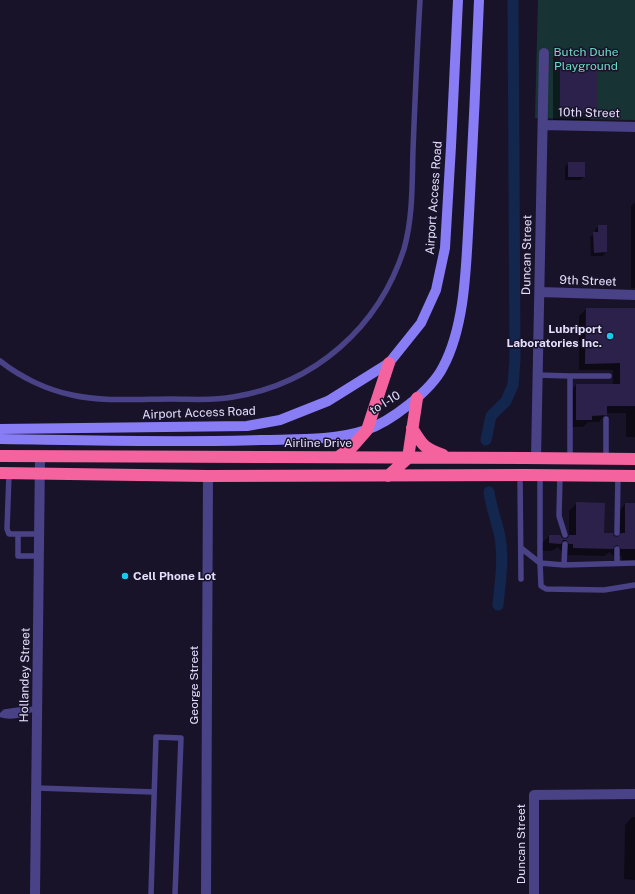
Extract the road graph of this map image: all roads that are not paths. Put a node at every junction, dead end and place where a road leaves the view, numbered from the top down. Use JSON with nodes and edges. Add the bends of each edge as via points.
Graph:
{"nodes":[{"id":1,"x":420,"y":0,"type":"edge"},
{"id":2,"x":458,"y":0,"type":"edge"},
{"id":3,"x":479,"y":0,"type":"edge"},
{"id":4,"x":544,"y":53,"type":"dead end"},
{"id":5,"x":543,"y":125,"type":"junction"},
{"id":6,"x":635,"y":127,"type":"edge"},
{"id":7,"x":540,"y":292,"type":"junction"},
{"id":8,"x":635,"y":295,"type":"edge"},
{"id":9,"x":0,"y":361,"type":"edge"},
{"id":10,"x":389,"y":363,"type":"junction"},
{"id":11,"x":538,"y":375,"type":"junction"},
{"id":12,"x":570,"y":376,"type":"junction"},
{"id":13,"x":609,"y":376,"type":"dead end"},
{"id":14,"x":417,"y":398,"type":"junction"},
{"id":15,"x":606,"y":419,"type":"dead end"},
{"id":16,"x":412,"y":428,"type":"junction"},
{"id":17,"x":0,"y":429,"type":"edge"},
{"id":18,"x":366,"y":430,"type":"junction"},
{"id":19,"x":0,"y":439,"type":"edge"},
{"id":20,"x":0,"y":456,"type":"edge"},
{"id":21,"x":40,"y":456,"type":"junction"},
{"id":22,"x":338,"y":457,"type":"junction"},
{"id":23,"x":408,"y":458,"type":"junction"},
{"id":24,"x":450,"y":458,"type":"junction"},
{"id":25,"x":536,"y":458,"type":"junction"},
{"id":26,"x":570,"y":459,"type":"junction"},
{"id":27,"x":606,"y":459,"type":"junction"},
{"id":28,"x":635,"y":460,"type":"edge"},
{"id":29,"x":4,"y":474,"type":"edge"},
{"id":30,"x":40,"y":474,"type":"junction"},
{"id":31,"x":520,"y":475,"type":"junction"},
{"id":32,"x":540,"y":475,"type":"junction"},
{"id":33,"x":560,"y":475,"type":"junction"},
{"id":34,"x":208,"y":476,"type":"junction"},
{"id":35,"x":388,"y":476,"type":"junction"},
{"id":36,"x":618,"y":476,"type":"junction"},
{"id":37,"x":635,"y":476,"type":"edge"},
{"id":38,"x":617,"y":533,"type":"dead end"},
{"id":39,"x":18,"y":534,"type":"junction"},
{"id":40,"x":39,"y":534,"type":"junction"},
{"id":41,"x":565,"y":535,"type":"dead end"},
{"id":42,"x":565,"y":544,"type":"dead end"},
{"id":43,"x":521,"y":548,"type":"junction"},
{"id":44,"x":617,"y":549,"type":"dead end"},
{"id":45,"x":39,"y":556,"type":"junction"},
{"id":46,"x":540,"y":563,"type":"junction"},
{"id":47,"x":617,"y":563,"type":"junction"},
{"id":48,"x":635,"y":563,"type":"edge"},
{"id":49,"x":564,"y":565,"type":"junction"},
{"id":50,"x":521,"y":579,"type":"dead end"},
{"id":51,"x":635,"y":585,"type":"edge"},
{"id":52,"x":38,"y":708,"type":"junction"},
{"id":53,"x":1,"y":715,"type":"edge"},
{"id":54,"x":37,"y":788,"type":"junction"},
{"id":55,"x":154,"y":792,"type":"junction"},
{"id":56,"x":635,"y":794,"type":"edge"},
{"id":57,"x":35,"y":894,"type":"edge"},
{"id":58,"x":151,"y":894,"type":"edge"},
{"id":59,"x":176,"y":894,"type":"edge"},
{"id":60,"x":206,"y":894,"type":"edge"},
{"id":61,"x":534,"y":894,"type":"edge"}],
"edges":[{"from":1,"to":9,"type":"lane","via":[[412,188],[404,248],[380,301],[364,324],[340,348],[310,370],[288,381],[256,393],[232,398],[73,396],[22,376]]},
{"from":2,"to":10,"type":"street","name":"Airport Access Road","via":[[445,248],[436,290],[421,323]]},
{"from":3,"to":14,"type":"street","via":[[462,307],[443,369]]},
{"from":4,"to":5,"type":"street","name":"Duncan Street"},
{"from":5,"to":6,"type":"street","name":"10th Street"},
{"from":5,"to":7,"type":"street","name":"Duncan Street"},
{"from":7,"to":8,"type":"street","name":"9th Street"},
{"from":7,"to":11,"type":"street","name":"Duncan Street"},
{"from":10,"to":17,"type":"street","name":"Airport Access Road","via":[[328,401],[280,420],[247,426]]},
{"from":10,"to":18,"type":"highway"},
{"from":11,"to":12,"type":"lane"},
{"from":11,"to":25,"type":"street","name":"Duncan Street"},
{"from":12,"to":13,"type":"lane"},
{"from":12,"to":26,"type":"lane"},
{"from":14,"to":16,"type":"highway"},
{"from":14,"to":18,"type":"street","name":"to I-10","via":[[394,416]]},
{"from":15,"to":27,"type":"lane"},
{"from":16,"to":23,"type":"highway"},
{"from":16,"to":24,"type":"highway","via":[[427,449]]},
{"from":18,"to":19,"type":"street","name":"Airport Access Road","via":[[334,437],[239,441]]},
{"from":18,"to":22,"type":"highway","via":[[354,446]]},
{"from":20,"to":21,"type":"highway","name":"Airline Drive"},
{"from":21,"to":22,"type":"highway","name":"Airline Drive"},
{"from":21,"to":30,"type":"street","name":"Hollandey Street"},
{"from":22,"to":23,"type":"highway","name":"Airline Drive"},
{"from":23,"to":24,"type":"highway","name":"Airline Drive"},
{"from":23,"to":35,"type":"highway"},
{"from":24,"to":25,"type":"highway","name":"Airline Drive"},
{"from":25,"to":26,"type":"highway","name":"Airline Drive"},
{"from":26,"to":27,"type":"highway","name":"Airline Drive"},
{"from":27,"to":28,"type":"highway","name":"Airline Drive"},
{"from":29,"to":30,"type":"highway"},
{"from":29,"to":39,"type":"lane","via":[[7,529],[9,534]]},
{"from":30,"to":34,"type":"highway"},
{"from":30,"to":40,"type":"street","name":"Hollandey Street"},
{"from":31,"to":32,"type":"highway"},
{"from":31,"to":35,"type":"highway"},
{"from":31,"to":43,"type":"lane"},
{"from":32,"to":33,"type":"highway"},
{"from":32,"to":46,"type":"lane"},
{"from":33,"to":36,"type":"highway"},
{"from":33,"to":41,"type":"lane","via":[[559,516]]},
{"from":34,"to":35,"type":"highway"},
{"from":34,"to":60,"type":"street","name":"George Street"},
{"from":36,"to":37,"type":"highway"},
{"from":36,"to":38,"type":"lane"},
{"from":39,"to":40,"type":"lane"},
{"from":39,"to":45,"type":"lane","via":[[18,556]]},
{"from":40,"to":45,"type":"street","name":"Hollandey Street"},
{"from":42,"to":49,"type":"lane"},
{"from":43,"to":46,"type":"lane"},
{"from":43,"to":50,"type":"lane"},
{"from":44,"to":47,"type":"lane"},
{"from":45,"to":52,"type":"street","name":"Hollandey Street"},
{"from":46,"to":49,"type":"lane"},
{"from":46,"to":51,"type":"lane","via":[[541,586],[546,589],[604,590]]},
{"from":47,"to":48,"type":"lane"},
{"from":47,"to":49,"type":"lane"},
{"from":52,"to":53,"type":"lane","via":[[5,712]]},
{"from":52,"to":54,"type":"street","name":"Hollandey Street"},
{"from":54,"to":55,"type":"lane"},
{"from":54,"to":57,"type":"street","name":"Hollandey Street"},
{"from":55,"to":58,"type":"lane"},
{"from":55,"to":59,"type":"lane","via":[[156,737],[181,738]]},
{"from":56,"to":61,"type":"street","name":"Duncan Street","via":[[534,795]]}]}
